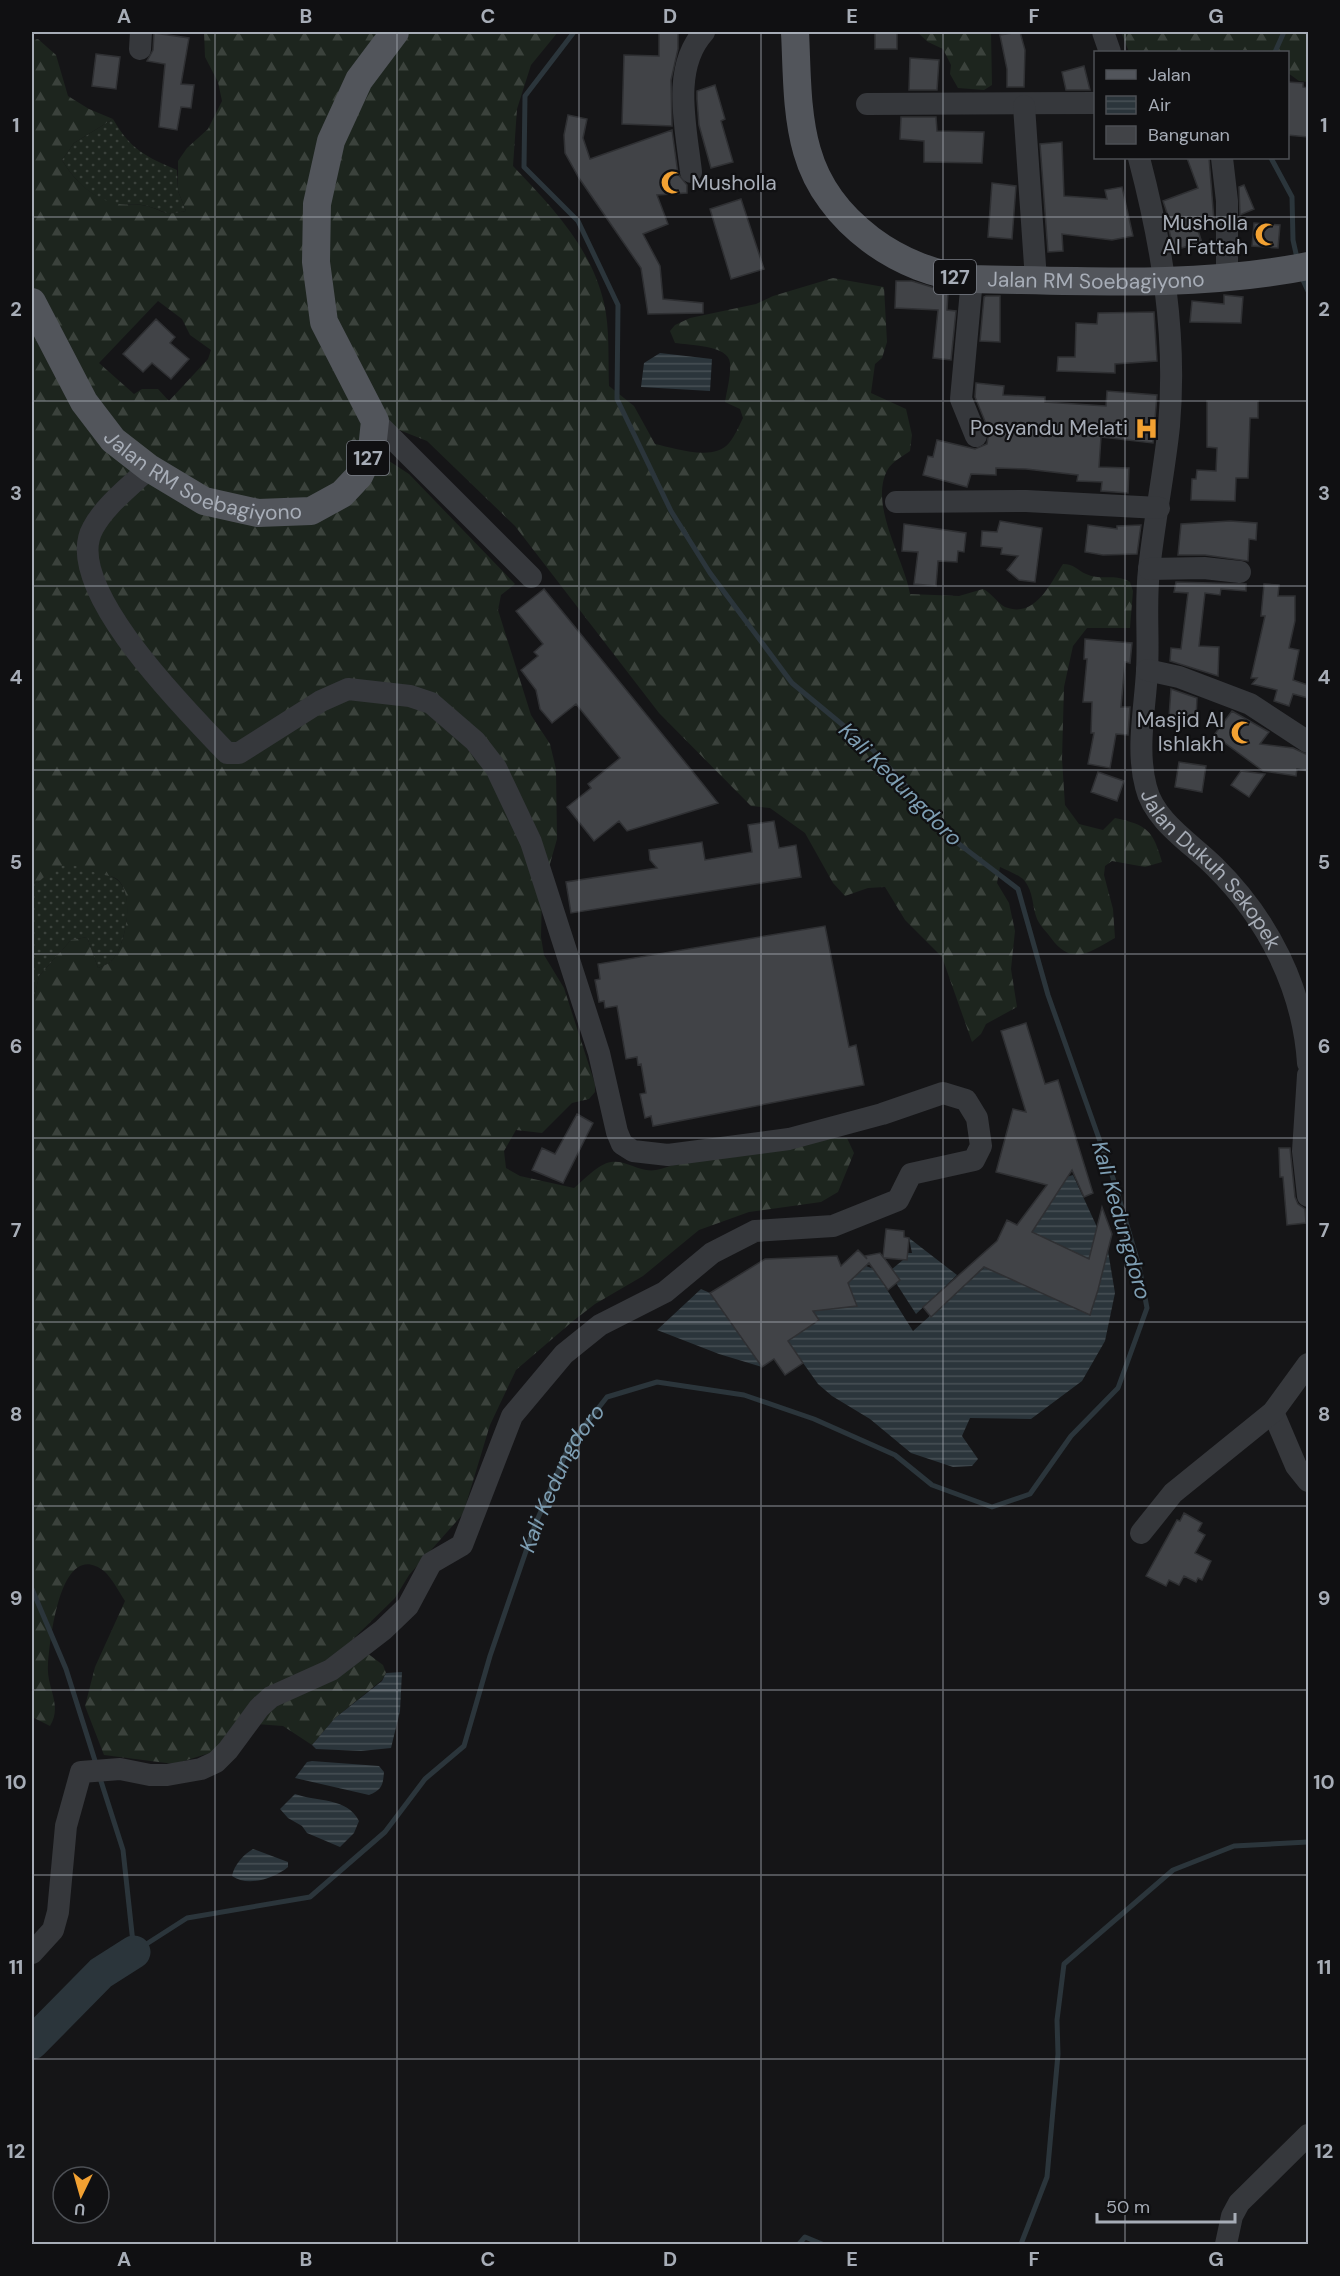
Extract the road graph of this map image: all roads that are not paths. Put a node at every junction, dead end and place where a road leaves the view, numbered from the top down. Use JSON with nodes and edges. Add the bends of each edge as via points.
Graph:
{"nodes":[{"id":1,"x":395,"y":32,"type":"edge"},
{"id":2,"x":704,"y":32,"type":"edge"},
{"id":3,"x":795,"y":32,"type":"edge"},
{"id":4,"x":1103,"y":32,"type":"edge"},
{"id":5,"x":1110,"y":51,"type":"edge"},
{"id":6,"x":1094,"y":103,"type":"edge"},
{"id":7,"x":867,"y":104,"type":"dead end"},
{"id":8,"x":1024,"y":106,"type":"junction"},
{"id":9,"x":1139,"y":159,"type":"edge"},
{"id":10,"x":1222,"y":159,"type":"edge"},
{"id":11,"x":690,"y":172,"type":"dead end"},
{"id":12,"x":1308,"y":266,"type":"edge"},
{"id":13,"x":972,"y":279,"type":"junction"},
{"id":14,"x":1227,"y":279,"type":"junction"},
{"id":15,"x":1036,"y":280,"type":"junction"},
{"id":16,"x":1166,"y":282,"type":"junction"},
{"id":17,"x":32,"y":302,"type":"edge"},
{"id":18,"x":375,"y":421,"type":"junction"},
{"id":19,"x":976,"y":436,"type":"dead end"},
{"id":20,"x":149,"y":468,"type":"junction"},
{"id":21,"x":896,"y":502,"type":"dead end"},
{"id":22,"x":1159,"y":508,"type":"junction"},
{"id":23,"x":1149,"y":569,"type":"junction"},
{"id":24,"x":1240,"y":572,"type":"dead end"},
{"id":25,"x":531,"y":577,"type":"dead end"},
{"id":26,"x":1147,"y":670,"type":"junction"},
{"id":27,"x":1308,"y":742,"type":"edge"},
{"id":28,"x":1308,"y":1063,"type":"edge"},
{"id":29,"x":1308,"y":1074,"type":"edge"},
{"id":30,"x":1308,"y":1196,"type":"edge"},
{"id":31,"x":1308,"y":1364,"type":"edge"},
{"id":32,"x":1273,"y":1412,"type":"junction"},
{"id":33,"x":1308,"y":1481,"type":"edge"},
{"id":34,"x":1141,"y":1533,"type":"dead end"},
{"id":35,"x":32,"y":1953,"type":"edge"},
{"id":36,"x":1308,"y":2135,"type":"edge"},
{"id":37,"x":1226,"y":2244,"type":"edge"}],
"edges":[{"from":1,"to":18,"type":"main road","number":"127","via":[[359,80],[340,121],[331,141],[317,204],[316,262],[324,322]]},
{"from":2,"to":11,"type":"street","via":[[684,72]]},
{"from":3,"to":13,"type":"main road","name":"Jalan RM Soebagiyono","number":"127","via":[[800,115],[807,151],[818,180],[835,205],[854,226],[891,253],[947,277]]},
{"from":4,"to":5,"type":"street"},
{"from":6,"to":8,"type":"street"},
{"from":7,"to":8,"type":"street"},
{"from":8,"to":15,"type":"street"},
{"from":9,"to":16,"type":"street","name":"Jalan Dukuh Sekopek"},
{"from":10,"to":14,"type":"street","via":[[1227,201]]},
{"from":12,"to":14,"type":"main road","name":"Jalan RM Soebagiyono","number":"127"},
{"from":13,"to":15,"type":"main road","name":"Jalan RM Soebagiyono","number":"127"},
{"from":13,"to":19,"type":"street","via":[[961,399]]},
{"from":14,"to":16,"type":"main road","name":"Jalan RM Soebagiyono","number":"127"},
{"from":15,"to":16,"type":"main road","name":"Jalan RM Soebagiyono","number":"127"},
{"from":16,"to":22,"type":"street","name":"Jalan Dukuh Sekopek","via":[[1172,368]]},
{"from":17,"to":20,"type":"main road","name":"Jalan RM Soebagiyono","number":"127","via":[[84,402],[113,440]]},
{"from":18,"to":20,"type":"main road","name":"Jalan RM Soebagiyono","number":"127","via":[[372,449],[359,476],[342,494],[311,512],[258,513],[204,501]]},
{"from":18,"to":25,"type":"street"},
{"from":20,"to":35,"type":"street","via":[[92,529],[88,553],[93,583],[108,613],[177,701],[227,753],[239,753],[321,701],[348,689],[410,696],[431,703],[475,741],[496,768],[531,842],[599,1053],[622,1144],[633,1151],[668,1155],[789,1139],[882,1114],[943,1092],[966,1100],[977,1118],[981,1146],[974,1160],[911,1174],[898,1200],[833,1226],[755,1231],[712,1253],[665,1292],[600,1325],[564,1354],[512,1416],[462,1545],[430,1563],[408,1606],[383,1630],[331,1670],[271,1697],[216,1762],[184,1774],[150,1775],[120,1768],[81,1772],[66,1826],[58,1912],[53,1930]]},
{"from":21,"to":22,"type":"street","via":[[1026,501]]},
{"from":22,"to":23,"type":"street","name":"Jalan Dukuh Sekopek"},
{"from":23,"to":24,"type":"street"},
{"from":23,"to":26,"type":"street","name":"Jalan Dukuh Sekopek"},
{"from":26,"to":27,"type":"street","via":[[1179,677],[1250,704]]},
{"from":26,"to":28,"type":"street","name":"Jalan Dukuh Sekopek","via":[[1142,737],[1145,786],[1153,806],[1233,885],[1276,947],[1300,1011]]},
{"from":29,"to":30,"type":"street","via":[[1303,1151]]},
{"from":31,"to":32,"type":"street"},
{"from":32,"to":33,"type":"street","via":[[1296,1466]]},
{"from":32,"to":34,"type":"street","via":[[1173,1493]]},
{"from":36,"to":37,"type":"street","via":[[1239,2203]]}]}
